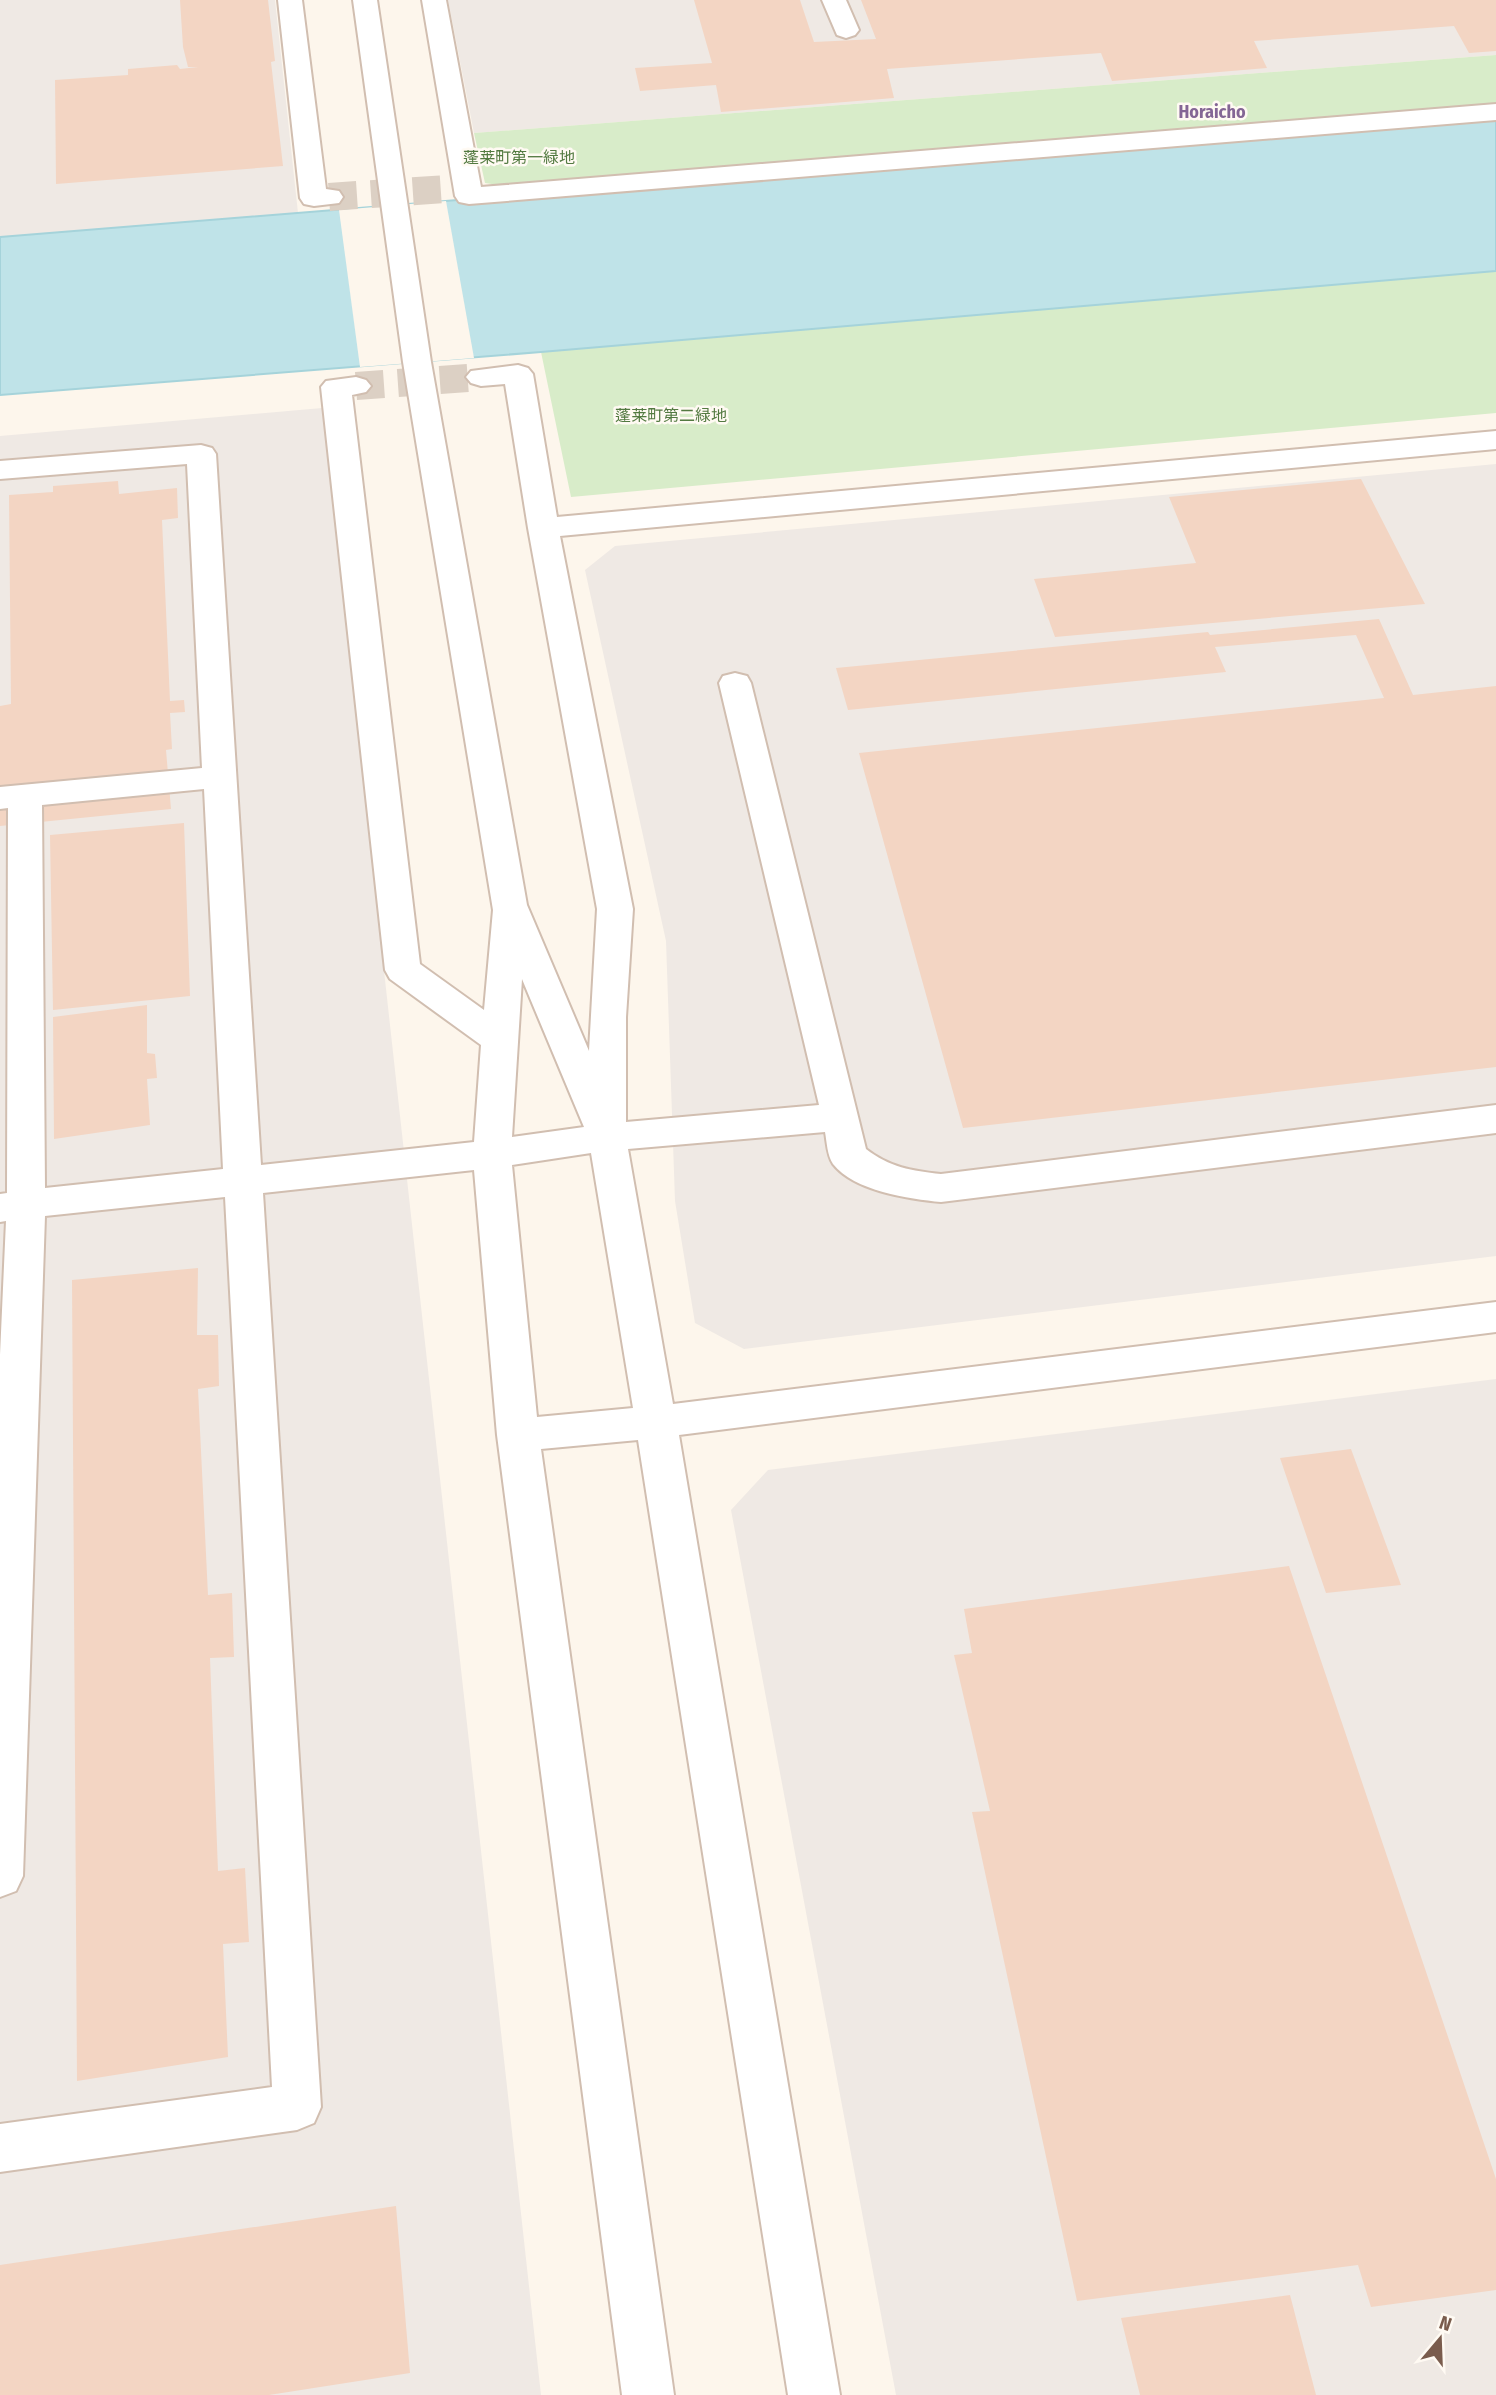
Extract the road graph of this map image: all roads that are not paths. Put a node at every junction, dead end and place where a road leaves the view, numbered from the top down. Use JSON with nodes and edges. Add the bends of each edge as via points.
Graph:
{"nodes":[{"id":1,"x":290,"y":0,"type":"edge"},
{"id":2,"x":366,"y":0,"type":"edge"},
{"id":3,"x":434,"y":0,"type":"edge"},
{"id":4,"x":834,"y":0,"type":"edge"},
{"id":5,"x":846,"y":30,"type":"dead end"},
{"id":6,"x":1496,"y":112,"type":"edge"},
{"id":7,"x":329,"y":197,"type":"dead end"},
{"id":8,"x":481,"y":377,"type":"tunnel mouth"},
{"id":9,"x":356,"y":386,"type":"tunnel mouth"},
{"id":10,"x":1496,"y":440,"type":"edge"},
{"id":11,"x":0,"y":470,"type":"edge"},
{"id":12,"x":543,"y":528,"type":"junction"},
{"id":13,"x":735,"y":683,"type":"dead end"},
{"id":14,"x":219,"y":777,"type":"junction"},
{"id":15,"x":12,"y":797,"type":"edge"},
{"id":16,"x":509,"y":905,"type":"junction"},
{"id":17,"x":500,"y":1040,"type":"junction"},
{"id":18,"x":841,"y":1117,"type":"junction"},
{"id":19,"x":1496,"y":1119,"type":"edge"},
{"id":20,"x":607,"y":1137,"type":"junction"},
{"id":21,"x":492,"y":1154,"type":"junction"},
{"id":22,"x":243,"y":1181,"type":"junction"},
{"id":23,"x":13,"y":1206,"type":"edge"},
{"id":24,"x":1496,"y":1317,"type":"edge"},
{"id":25,"x":656,"y":1422,"type":"junction"},
{"id":26,"x":518,"y":1435,"type":"junction"},
{"id":27,"x":0,"y":1876,"type":"edge"},
{"id":28,"x":0,"y":2148,"type":"edge"},
{"id":29,"x":648,"y":2395,"type":"edge"},
{"id":30,"x":814,"y":2395,"type":"edge"}],
"edges":[{"from":1,"to":7,"type":"street","via":[[314,198]]},
{"from":2,"to":16,"type":"street","via":[[393,205]]},
{"from":3,"to":6,"type":"street","via":[[456,188],[469,196]]},
{"from":4,"to":5,"type":"street"},
{"from":8,"to":12,"type":"street","via":[[518,374]]},
{"from":9,"to":17,"type":"street","via":[[336,387],[403,970]]},
{"from":10,"to":12,"type":"street"},
{"from":11,"to":14,"type":"street","via":[[201,454]]},
{"from":12,"to":20,"type":"street","via":[[615,909]]},
{"from":13,"to":18,"type":"street"},
{"from":14,"to":15,"type":"street"},
{"from":14,"to":22,"type":"street"},
{"from":15,"to":23,"type":"street"},
{"from":16,"to":17,"type":"street"},
{"from":16,"to":20,"type":"street"},
{"from":17,"to":21,"type":"street"},
{"from":18,"to":19,"type":"street","via":[[848,1156],[869,1173],[909,1185],[941,1188]]},
{"from":18,"to":20,"type":"street"},
{"from":20,"to":21,"type":"street"},
{"from":20,"to":25,"type":"street"},
{"from":21,"to":22,"type":"street"},
{"from":21,"to":26,"type":"street"},
{"from":22,"to":23,"type":"street"},
{"from":22,"to":28,"type":"street","via":[[297,2107]]},
{"from":23,"to":27,"type":"street"},
{"from":24,"to":25,"type":"street"},
{"from":25,"to":26,"type":"street"},
{"from":25,"to":30,"type":"street"},
{"from":26,"to":29,"type":"street"}]}
